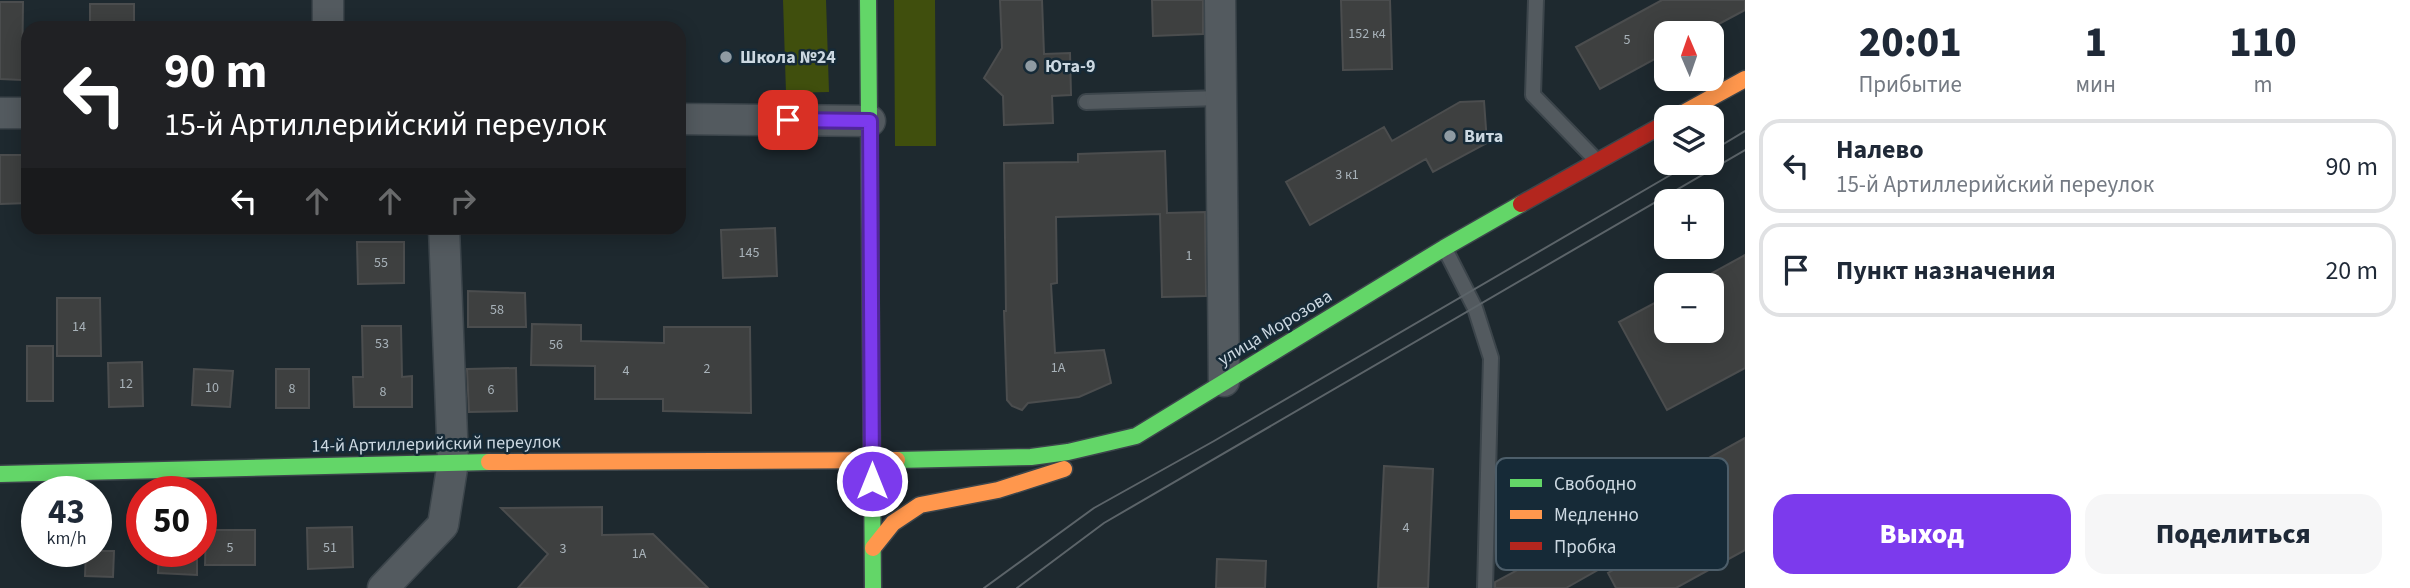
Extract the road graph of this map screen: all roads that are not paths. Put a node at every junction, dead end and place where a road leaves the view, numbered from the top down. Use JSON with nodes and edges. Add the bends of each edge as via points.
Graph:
{"nodes":[{"id":1,"x":328,"y":0,"type":"edge"},
{"id":2,"x":868,"y":0,"type":"edge"},
{"id":3,"x":1220,"y":0,"type":"edge"},
{"id":4,"x":1536,"y":0,"type":"edge"},
{"id":5,"x":328,"y":21,"type":"edge"},
{"id":6,"x":1745,"y":79,"type":"edge"},
{"id":7,"x":1220,"y":98,"type":"junction"},
{"id":8,"x":1086,"y":102,"type":"dead end"},
{"id":9,"x":1698,"y":105,"type":"edge"},
{"id":10,"x":0,"y":113,"type":"edge"},
{"id":11,"x":21,"y":113,"type":"edge"},
{"id":12,"x":686,"y":119,"type":"edge"},
{"id":13,"x":870,"y":121,"type":"junction"},
{"id":14,"x":1654,"y":130,"type":"edge"},
{"id":15,"x":1597,"y":161,"type":"junction"},
{"id":16,"x":444,"y":235,"type":"edge"},
{"id":17,"x":1444,"y":247,"type":"junction"},
{"id":18,"x":1224,"y":381,"type":"junction"},
{"id":19,"x":1136,"y":436,"type":"junction"},
{"id":20,"x":872,"y":459,"type":"junction"},
{"id":21,"x":453,"y":462,"type":"junction"},
{"id":22,"x":0,"y":474,"type":"edge"},
{"id":23,"x":873,"y":548,"type":"junction"},
{"id":24,"x":383,"y":588,"type":"edge"},
{"id":25,"x":873,"y":588,"type":"edge"},
{"id":26,"x":1485,"y":588,"type":"edge"}],
"edges":[{"from":1,"to":5,"type":"street"},
{"from":2,"to":13,"type":"main road"},
{"from":3,"to":7,"type":"street"},
{"from":4,"to":15,"type":"lane","via":[[1533,95]]},
{"from":6,"to":9,"type":"main road"},
{"from":7,"to":8,"type":"lane"},
{"from":7,"to":18,"type":"street"},
{"from":10,"to":11,"type":"street"},
{"from":12,"to":13,"type":"street"},
{"from":13,"to":20,"type":"main road"},
{"from":14,"to":15,"type":"main road","name":"улица Морозова"},
{"from":15,"to":17,"type":"main road","name":"улица Морозова"},
{"from":16,"to":21,"type":"street"},
{"from":17,"to":18,"type":"main road","name":"улица Морозова"},
{"from":17,"to":26,"type":"lane","via":[[1475,308],[1491,358]]},
{"from":18,"to":19,"type":"main road","name":"улица Морозова"},
{"from":19,"to":20,"type":"main road","name":"улица Морозова","via":[[1031,457]]},
{"from":19,"to":23,"type":"main road","via":[[1049,475],[920,505],[894,523]]},
{"from":20,"to":21,"type":"main road","name":"14-й Артиллерийский переулок"},
{"from":20,"to":23,"type":"main road"},
{"from":21,"to":22,"type":"main road","name":"14-й Артиллерийский переулок"},
{"from":21,"to":24,"type":"street","via":[[443,525]]},
{"from":23,"to":25,"type":"main road"}]}
